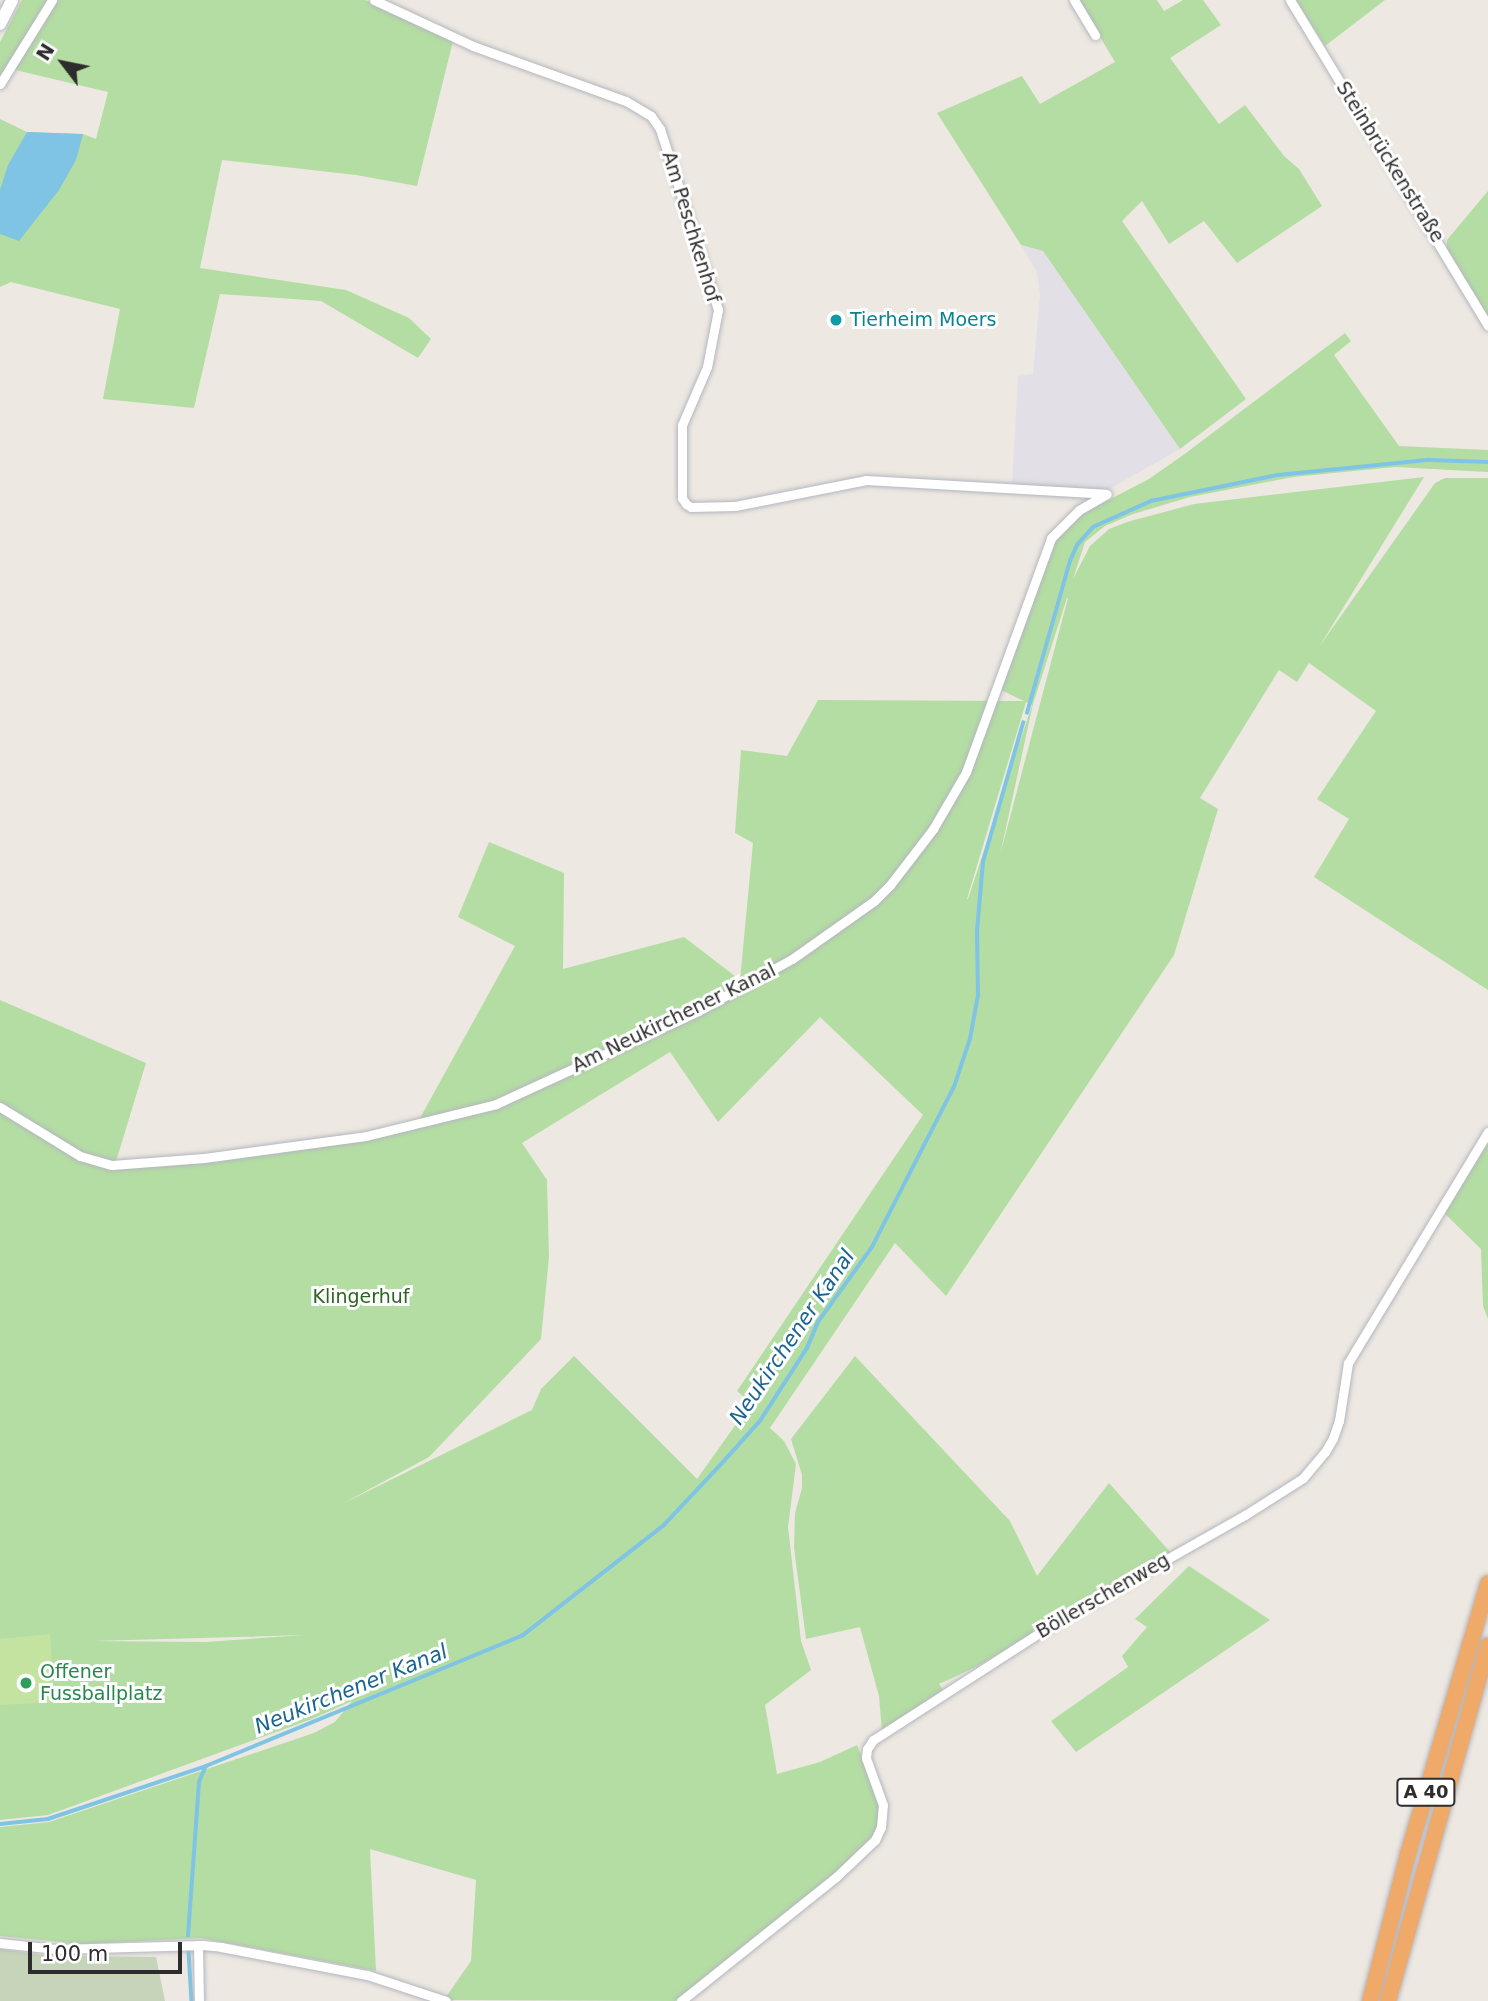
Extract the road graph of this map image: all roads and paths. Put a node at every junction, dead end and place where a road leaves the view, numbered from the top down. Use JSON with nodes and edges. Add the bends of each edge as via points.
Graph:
{"nodes":[{"id":1,"x":12,"y":0,"type":"edge"},
{"id":2,"x":52,"y":0,"type":"edge"},
{"id":3,"x":374,"y":0,"type":"edge"},
{"id":4,"x":1074,"y":0,"type":"edge"},
{"id":5,"x":1290,"y":0,"type":"edge"},
{"id":6,"x":0,"y":24,"type":"edge"},
{"id":7,"x":1095,"y":34,"type":"dead end"},
{"id":8,"x":0,"y":84,"type":"edge"},
{"id":9,"x":1488,"y":326,"type":"edge"},
{"id":10,"x":1107,"y":494,"type":"joint"},
{"id":11,"x":0,"y":1108,"type":"edge"},
{"id":12,"x":1488,"y":1132,"type":"edge"},
{"id":13,"x":1488,"y":1584,"type":"edge"},
{"id":14,"x":1488,"y":1646,"type":"edge"},
{"id":15,"x":0,"y":1943,"type":"edge"},
{"id":16,"x":198,"y":1945,"type":"junction"},
{"id":17,"x":198,"y":2001,"type":"edge"},
{"id":18,"x":446,"y":2001,"type":"edge"},
{"id":19,"x":681,"y":2001,"type":"edge"},
{"id":20,"x":1370,"y":2001,"type":"edge"},
{"id":21,"x":1388,"y":2001,"type":"edge"}],
"edges":[{"from":1,"to":6,"type":"main road"},
{"from":2,"to":8,"type":"street"},
{"from":3,"to":10,"type":"street","name":"Am Peschkenhof","via":[[473,46],[626,101],[651,116],[660,129],[718,310],[707,367],[683,417],[682,498],[686,504],[735,506],[866,480]]},
{"from":4,"to":7,"type":"street"},
{"from":5,"to":9,"type":"street","name":"Steinbrückenstraße"},
{"from":10,"to":11,"type":"street","name":"Am Neukirchener Kanal","via":[[1079,510],[1051,538],[966,772],[933,829],[874,901],[792,959],[698,1011],[496,1104],[366,1136],[112,1165],[80,1156]]},
{"from":12,"to":19,"type":"street","name":"Böllerschenweg","via":[[1348,1363],[1333,1438],[1303,1478],[1062,1619],[873,1741],[866,1758],[883,1805],[875,1840],[836,1877]]},
{"from":13,"to":20,"type":"highway","number":"A 40"},
{"from":14,"to":21,"type":"highway","number":"A 40"},
{"from":15,"to":16,"type":"street","via":[[56,1949]]},
{"from":16,"to":17,"type":"street"},
{"from":16,"to":18,"type":"street","via":[[367,1975]]}]}
